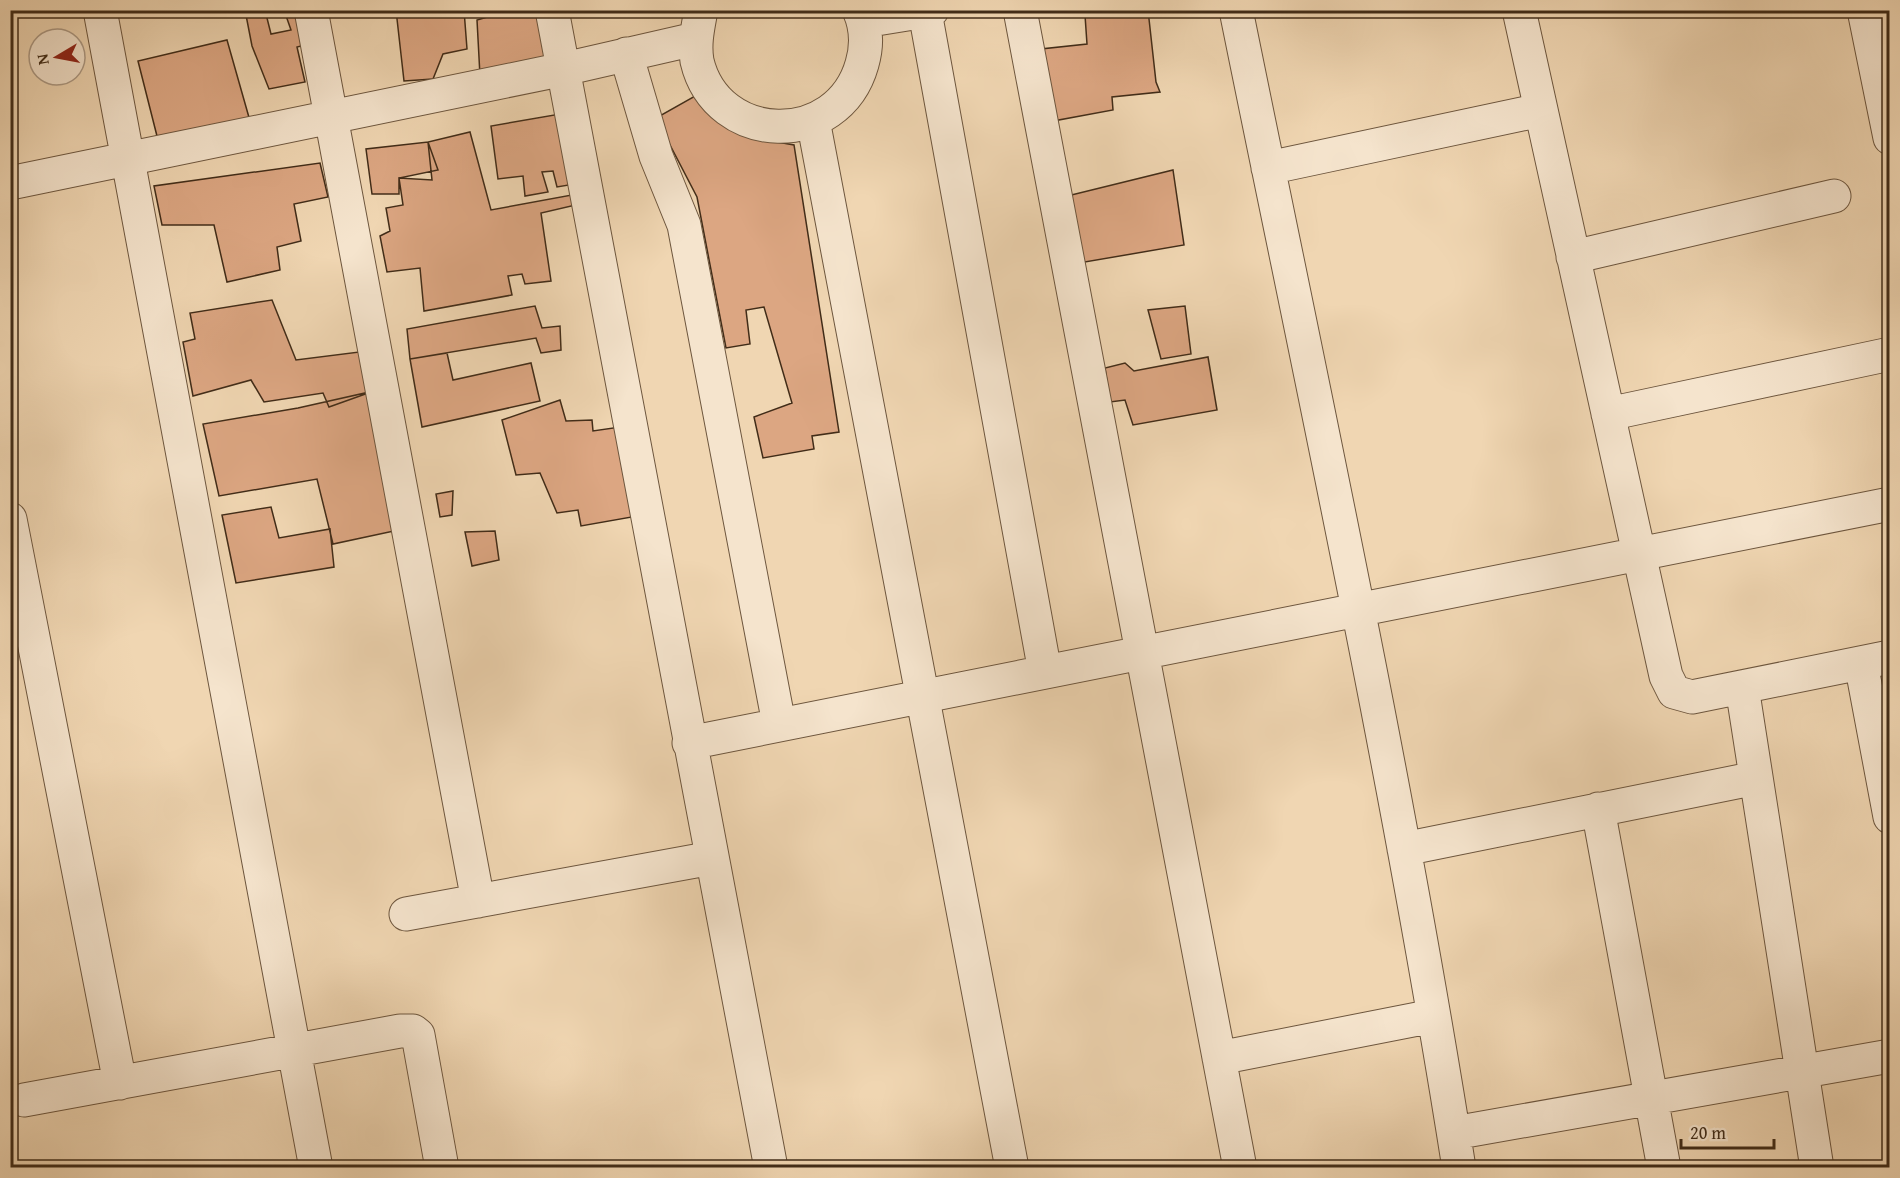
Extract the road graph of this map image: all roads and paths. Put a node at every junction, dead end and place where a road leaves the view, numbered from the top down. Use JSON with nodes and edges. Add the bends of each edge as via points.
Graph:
{"nodes":[{"id":1,"x":100,"y":10,"type":"edge"},
{"id":2,"x":311,"y":10,"type":"edge"},
{"id":3,"x":552,"y":10,"type":"edge"},
{"id":4,"x":1020,"y":10,"type":"edge"},
{"id":5,"x":1236,"y":10,"type":"edge"},
{"id":6,"x":1519,"y":10,"type":"edge"},
{"id":7,"x":1864,"y":10,"type":"edge"},
{"id":8,"x":928,"y":11,"type":"edge"},
{"id":9,"x":862,"y":16,"type":"edge"},
{"id":10,"x":698,"y":25,"type":"edge"},
{"id":11,"x":626,"y":54,"type":"junction"},
{"id":12,"x":564,"y":69,"type":"junction"},
{"id":13,"x":1541,"y":110,"type":"junction"},
{"id":14,"x":331,"y":116,"type":"junction"},
{"id":15,"x":813,"y":120,"type":"junction"},
{"id":16,"x":1890,"y":138,"type":"edge"},
{"id":17,"x":128,"y":159,"type":"junction"},
{"id":18,"x":1268,"y":168,"type":"junction"},
{"id":19,"x":10,"y":183,"type":"edge"},
{"id":20,"x":1834,"y":196,"type":"dead end"},
{"id":21,"x":1573,"y":257,"type":"junction"},
{"id":22,"x":1890,"y":354,"type":"edge"},
{"id":23,"x":1608,"y":414,"type":"junction"},
{"id":24,"x":1890,"y":504,"type":"edge"},
{"id":25,"x":10,"y":519,"type":"edge"},
{"id":26,"x":1639,"y":554,"type":"junction"},
{"id":27,"x":1358,"y":610,"type":"junction"},
{"id":28,"x":1142,"y":653,"type":"junction"},
{"id":29,"x":1875,"y":660,"type":"edge"},
{"id":30,"x":1045,"y":672,"type":"junction"},
{"id":31,"x":1742,"y":687,"type":"junction"},
{"id":32,"x":923,"y":696,"type":"junction"},
{"id":33,"x":779,"y":724,"type":"junction"},
{"id":34,"x":689,"y":742,"type":"junction"},
{"id":35,"x":1756,"y":778,"type":"junction"},
{"id":36,"x":1598,"y":809,"type":"junction"},
{"id":37,"x":1890,"y":817,"type":"edge"},
{"id":38,"x":1404,"y":849,"type":"junction"},
{"id":39,"x":712,"y":858,"type":"junction"},
{"id":40,"x":478,"y":901,"type":"junction"},
{"id":41,"x":406,"y":914,"type":"dead end"},
{"id":42,"x":1433,"y":1016,"type":"junction"},
{"id":43,"x":294,"y":1051,"type":"junction"},
{"id":44,"x":1890,"y":1056,"type":"edge"},
{"id":45,"x":1219,"y":1058,"type":"junction"},
{"id":46,"x":1802,"y":1071,"type":"junction"},
{"id":47,"x":120,"y":1083,"type":"junction"},
{"id":48,"x":1651,"y":1097,"type":"junction"},
{"id":49,"x":24,"y":1100,"type":"dead end"},
{"id":50,"x":1454,"y":1133,"type":"junction"},
{"id":51,"x":316,"y":1167,"type":"edge"},
{"id":52,"x":442,"y":1167,"type":"edge"},
{"id":53,"x":771,"y":1167,"type":"edge"},
{"id":54,"x":1012,"y":1167,"type":"edge"},
{"id":55,"x":1239,"y":1167,"type":"edge"},
{"id":56,"x":1459,"y":1167,"type":"edge"},
{"id":57,"x":1664,"y":1167,"type":"edge"},
{"id":58,"x":1816,"y":1167,"type":"edge"}],
"edges":[{"from":1,"to":17,"type":"street"},
{"from":2,"to":14,"type":"street"},
{"from":3,"to":12,"type":"street"},
{"from":4,"to":28,"type":"street"},
{"from":5,"to":18,"type":"street"},
{"from":6,"to":13,"type":"street"},
{"from":7,"to":16,"type":"street"},
{"from":8,"to":9,"type":"street"},
{"from":8,"to":30,"type":"street"},
{"from":9,"to":15,"type":"street","via":[[866,51],[858,79],[850,93],[828,113]]},
{"from":10,"to":11,"type":"street"},
{"from":10,"to":15,"type":"street","via":[[698,62],[710,89],[726,108],[752,122],[781,128]]},
{"from":11,"to":12,"type":"street"},
{"from":11,"to":33,"type":"street","via":[[656,156],[684,225]]},
{"from":12,"to":14,"type":"street"},
{"from":12,"to":34,"type":"street"},
{"from":13,"to":18,"type":"street"},
{"from":13,"to":21,"type":"street"},
{"from":14,"to":17,"type":"street"},
{"from":14,"to":40,"type":"street"},
{"from":15,"to":32,"type":"street"},
{"from":17,"to":19,"type":"street"},
{"from":17,"to":43,"type":"street"},
{"from":18,"to":27,"type":"street"},
{"from":20,"to":21,"type":"street"},
{"from":21,"to":23,"type":"street"},
{"from":22,"to":23,"type":"street"},
{"from":23,"to":26,"type":"street"},
{"from":24,"to":26,"type":"street"},
{"from":25,"to":47,"type":"street"},
{"from":26,"to":27,"type":"street"},
{"from":26,"to":31,"type":"street","via":[[1666,676],[1674,692],[1692,697]]},
{"from":27,"to":28,"type":"street"},
{"from":27,"to":38,"type":"street"},
{"from":28,"to":30,"type":"street"},
{"from":28,"to":45,"type":"street"},
{"from":29,"to":31,"type":"street"},
{"from":29,"to":37,"type":"street"},
{"from":30,"to":32,"type":"street"},
{"from":31,"to":35,"type":"street"},
{"from":32,"to":33,"type":"street"},
{"from":32,"to":54,"type":"street"},
{"from":33,"to":34,"type":"street"},
{"from":34,"to":39,"type":"street"},
{"from":35,"to":36,"type":"street"},
{"from":35,"to":46,"type":"street"},
{"from":36,"to":38,"type":"street"},
{"from":36,"to":48,"type":"street"},
{"from":38,"to":42,"type":"street"},
{"from":39,"to":40,"type":"street"},
{"from":39,"to":53,"type":"street"},
{"from":40,"to":41,"type":"street"},
{"from":42,"to":45,"type":"street"},
{"from":42,"to":50,"type":"street"},
{"from":43,"to":47,"type":"street"},
{"from":43,"to":51,"type":"street"},
{"from":43,"to":52,"type":"street","via":[[413,1031],[418,1035]]},
{"from":44,"to":46,"type":"street"},
{"from":45,"to":55,"type":"street"},
{"from":46,"to":48,"type":"street"},
{"from":46,"to":58,"type":"street"},
{"from":47,"to":49,"type":"street"},
{"from":48,"to":50,"type":"street"},
{"from":48,"to":57,"type":"street"},
{"from":50,"to":56,"type":"street"}]}
